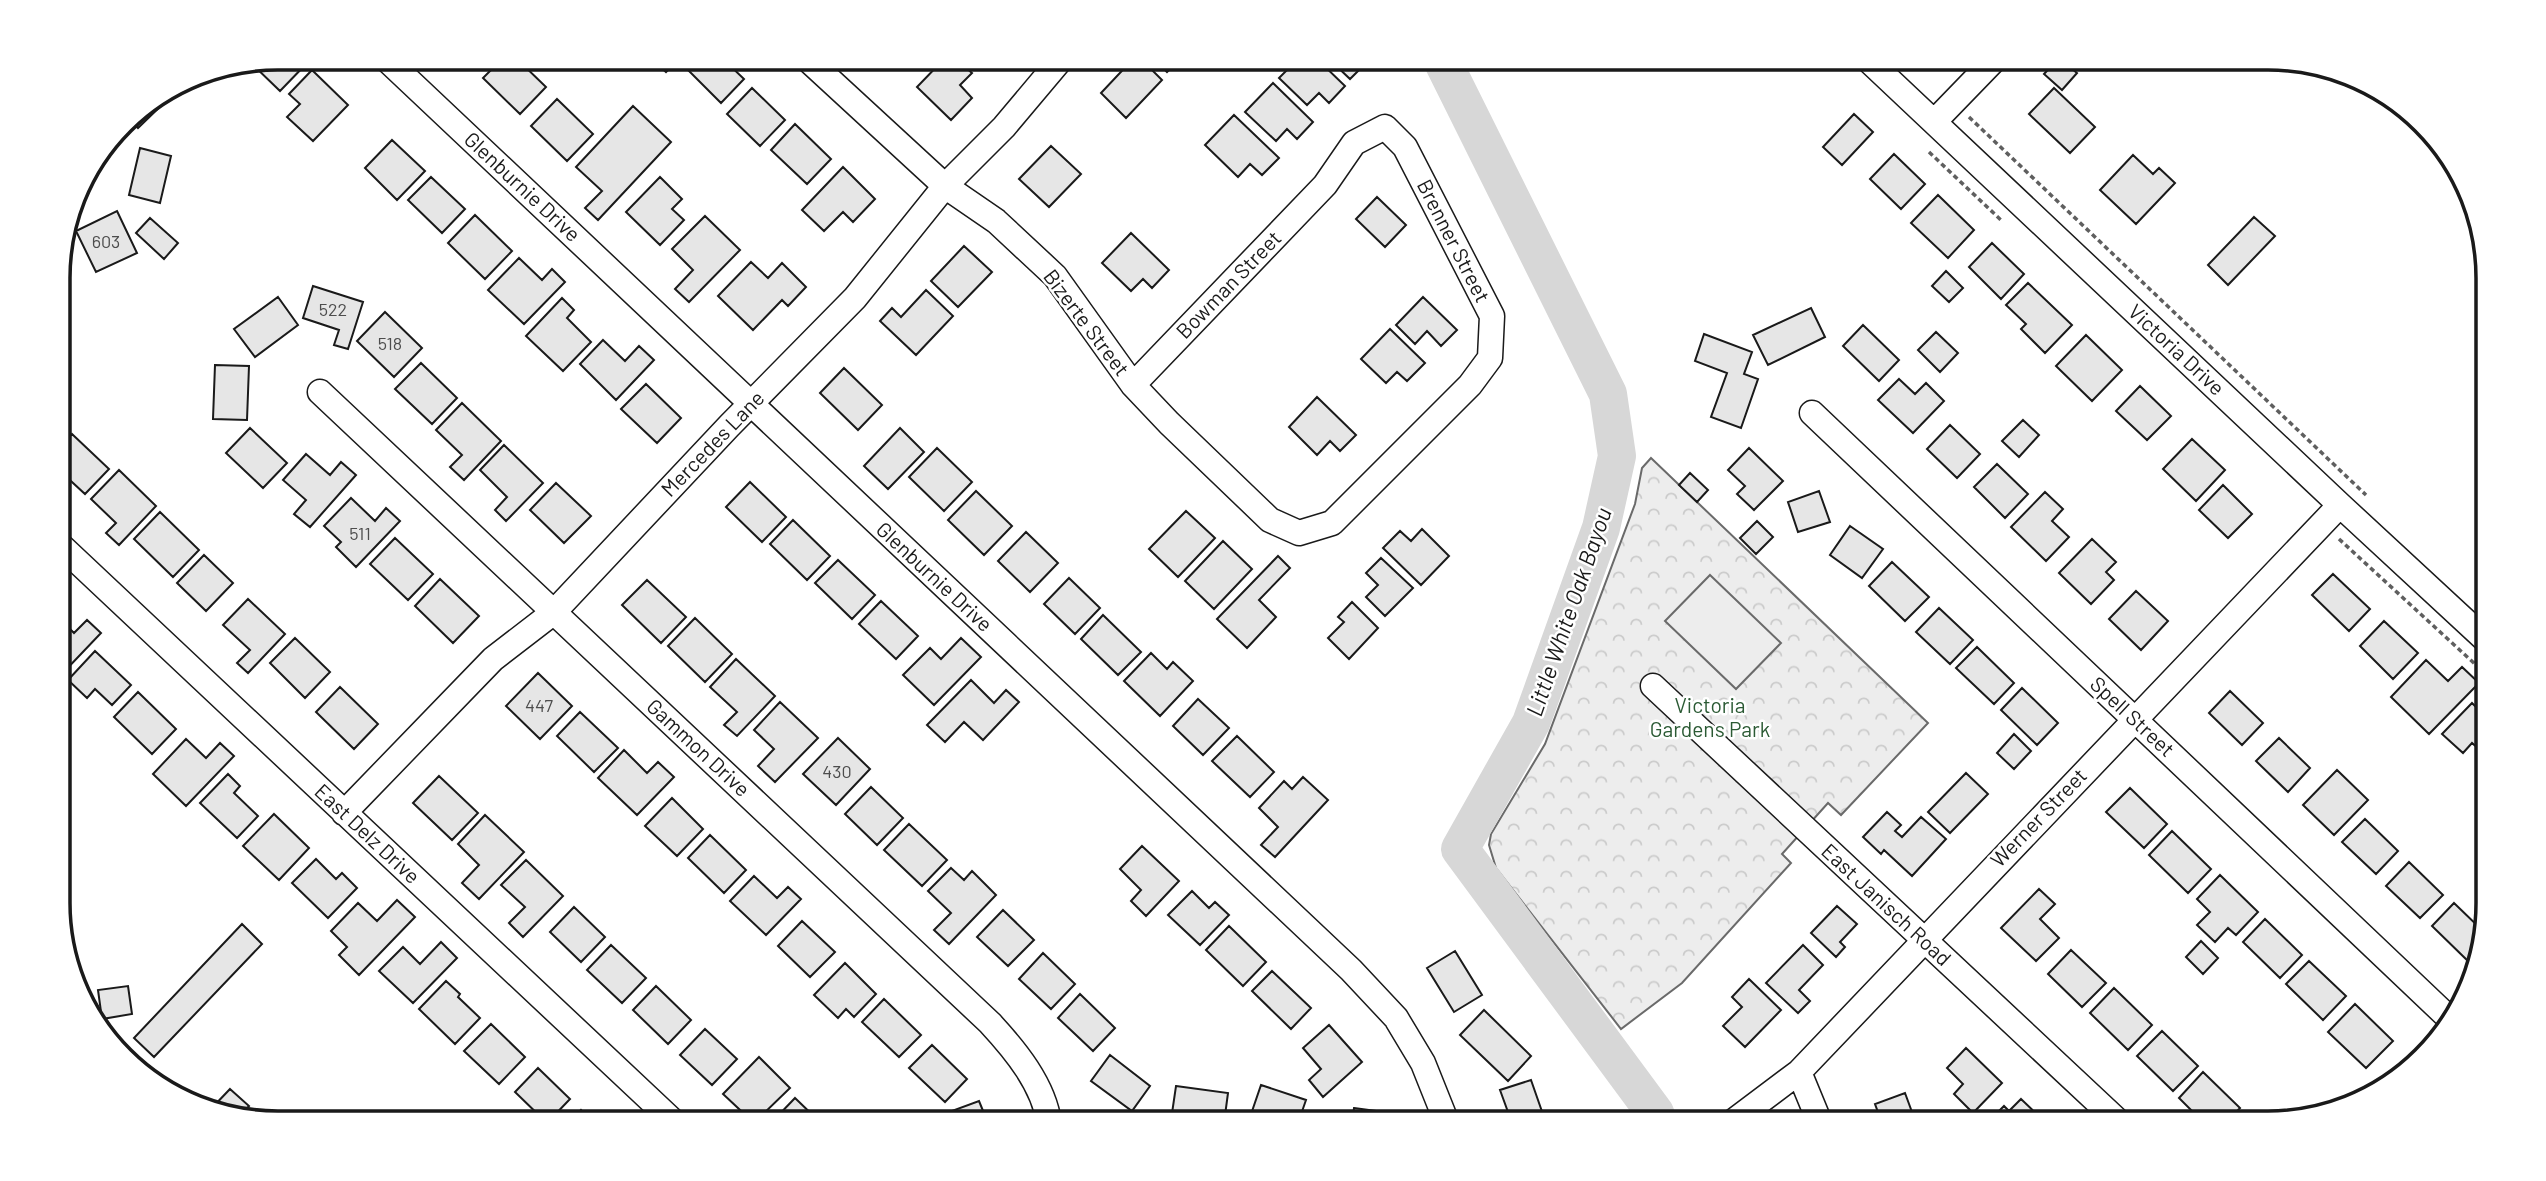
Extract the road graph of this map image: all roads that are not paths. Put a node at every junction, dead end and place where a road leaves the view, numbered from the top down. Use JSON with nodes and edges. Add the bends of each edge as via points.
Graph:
{"nodes":[{"id":1,"x":397,"y":70,"type":"edge"},
{"id":2,"x":819,"y":70,"type":"edge"},
{"id":3,"x":1052,"y":70,"type":"edge"},
{"id":4,"x":1883,"y":70,"type":"edge"},
{"id":5,"x":1984,"y":70,"type":"edge"},
{"id":6,"x":1934,"y":122,"type":"junction"},
{"id":7,"x":1325,"y":185,"type":"joint"},
{"id":8,"x":945,"y":186,"type":"junction"},
{"id":9,"x":1133,"y":385,"type":"junction"},
{"id":10,"x":320,"y":392,"type":"dead end"},
{"id":11,"x":751,"y":404,"type":"junction"},
{"id":12,"x":1812,"y":413,"type":"dead end"},
{"id":13,"x":1368,"y":487,"type":"joint"},
{"id":14,"x":2340,"y":505,"type":"junction"},
{"id":15,"x":70,"y":554,"type":"edge"},
{"id":16,"x":554,"y":612,"type":"junction"},
{"id":17,"x":2476,"y":632,"type":"edge"},
{"id":18,"x":1653,"y":686,"type":"dead end"},
{"id":19,"x":2134,"y":719,"type":"junction"},
{"id":20,"x":344,"y":813,"type":"junction"},
{"id":21,"x":1924,"y":939,"type":"junction"},
{"id":22,"x":2444,"y":1013,"type":"edge"},
{"id":23,"x":1799,"y":1072,"type":"junction"},
{"id":24,"x":662,"y":1111,"type":"edge"},
{"id":25,"x":1045,"y":1111,"type":"edge"},
{"id":26,"x":1442,"y":1111,"type":"edge"},
{"id":27,"x":1747,"y":1111,"type":"edge"},
{"id":28,"x":1814,"y":1111,"type":"edge"},
{"id":29,"x":2107,"y":1111,"type":"edge"}],
"edges":[{"from":1,"to":11,"type":"street","name":"Glenburnie Drive"},
{"from":2,"to":8,"type":"street","name":"Bizerte Street"},
{"from":3,"to":8,"type":"street","name":"Mercedes Lane"},
{"from":4,"to":6,"type":"street","name":"Victoria Drive"},
{"from":5,"to":6,"type":"street"},
{"from":6,"to":14,"type":"street","name":"Victoria Drive"},
{"from":7,"to":9,"type":"street","name":"Bowman Street"},
{"from":7,"to":13,"type":"street","name":"Brenner Street","via":[[1354,143],[1385,127],[1405,147],[1492,316],[1490,358],[1477,376]]},
{"from":8,"to":9,"type":"street","name":"Bizerte Street","via":[[996,221],[1055,276]]},
{"from":8,"to":11,"type":"street","name":"Mercedes Lane","via":[[855,298]]},
{"from":9,"to":13,"type":"street","name":"Bizerte Street","via":[[1270,520],[1299,533],[1332,523]]},
{"from":10,"to":16,"type":"street","name":"Gammon Drive"},
{"from":11,"to":16,"type":"street","name":"Mercedes Lane"},
{"from":11,"to":26,"type":"street","name":"Glenburnie Drive","via":[[1352,970],[1396,1018],[1423,1063]]},
{"from":12,"to":19,"type":"street","name":"Spell Street"},
{"from":14,"to":17,"type":"street","name":"Victoria Drive"},
{"from":14,"to":19,"type":"street","name":"Werner Street"},
{"from":15,"to":20,"type":"street","name":"East Delz Drive"},
{"from":16,"to":20,"type":"street","name":"Mercedes Lane","via":[[493,659]]},
{"from":16,"to":25,"type":"street","name":"Gammon Drive","via":[[990,1023],[1014,1048]]},
{"from":18,"to":21,"type":"street","name":"East Janisch Road"},
{"from":19,"to":21,"type":"street","name":"Werner Street"},
{"from":19,"to":22,"type":"street","name":"Spell Street"},
{"from":20,"to":24,"type":"street","name":"East Delz Drive"},
{"from":21,"to":23,"type":"street","name":"Werner Street"},
{"from":21,"to":29,"type":"street","name":"East Janisch Road"},
{"from":23,"to":27,"type":"street","name":"Werner Street"},
{"from":23,"to":28,"type":"street"}]}
